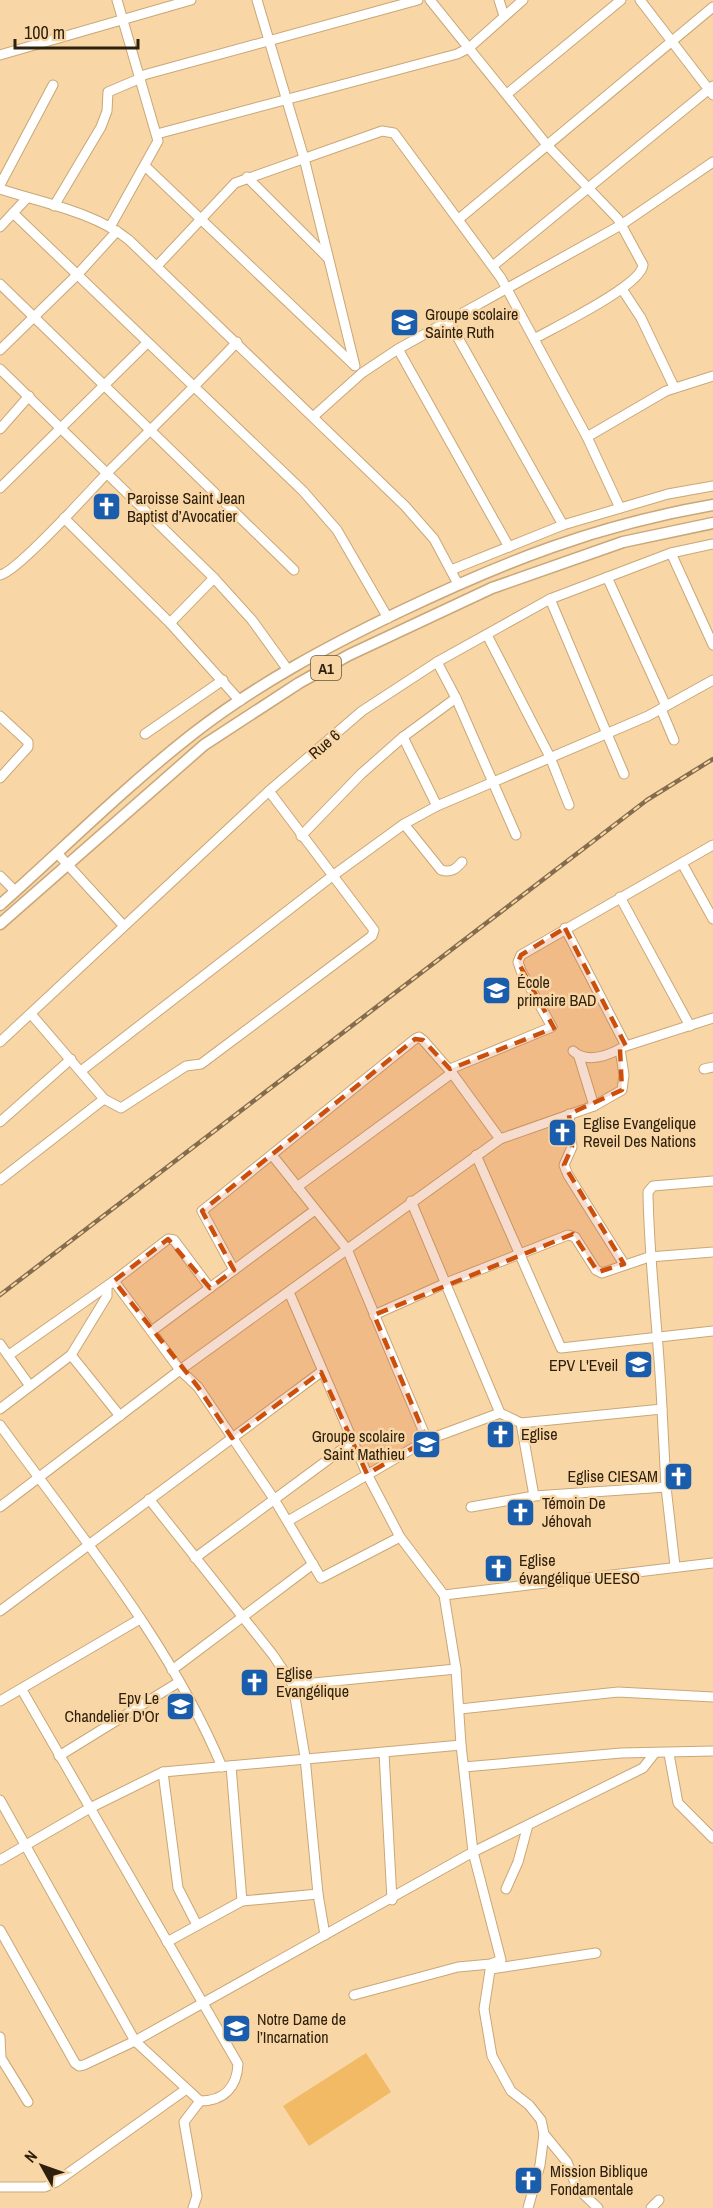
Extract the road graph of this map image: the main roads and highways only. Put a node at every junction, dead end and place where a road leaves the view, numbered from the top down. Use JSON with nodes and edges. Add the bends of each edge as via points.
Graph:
{"nodes":[{"id":1,"x":713,"y":505,"type":"edge"},
{"id":2,"x":713,"y":523,"type":"edge"},
{"id":3,"x":0,"y":905,"type":"edge"},
{"id":4,"x":0,"y":924,"type":"edge"}],
"edges":[{"from":1,"to":3,"type":"main road","number":"A1","via":[[594,532],[458,584],[288,670],[194,733]]},
{"from":2,"to":4,"type":"main road","number":"A1","via":[[623,542],[492,588],[349,655],[204,745]]}]}
